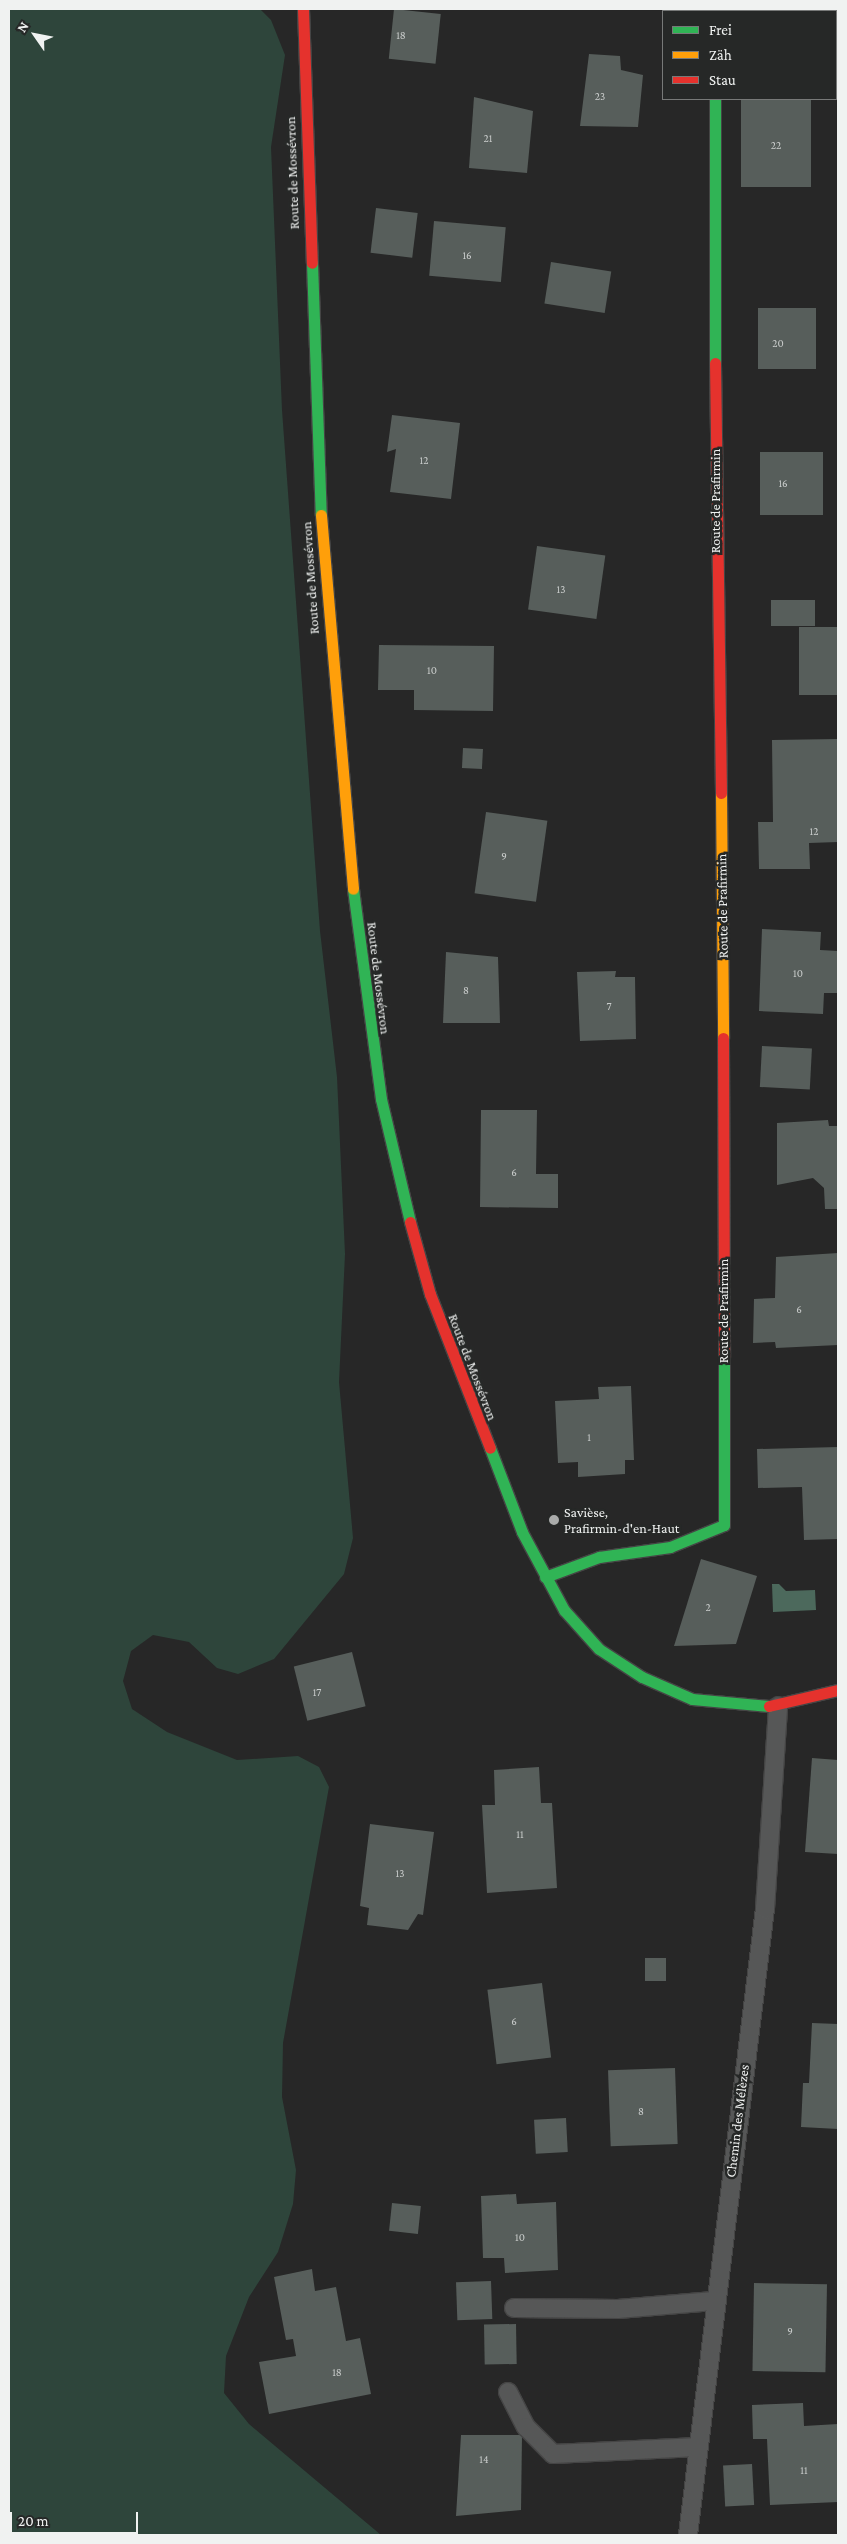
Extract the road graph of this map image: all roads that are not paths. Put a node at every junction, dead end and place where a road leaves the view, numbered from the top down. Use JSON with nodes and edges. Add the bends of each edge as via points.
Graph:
{"nodes":[{"id":1,"x":303,"y":9,"type":"edge"},
{"id":2,"x":715,"y":100,"type":"edge"},
{"id":3,"x":545,"y":1577,"type":"junction"},
{"id":4,"x":838,"y":1690,"type":"edge"},
{"id":5,"x":778,"y":1706,"type":"junction"},
{"id":6,"x":714,"y":2301,"type":"junction"},
{"id":7,"x":514,"y":2308,"type":"dead end"},
{"id":8,"x":508,"y":2392,"type":"dead end"},
{"id":9,"x":698,"y":2447,"type":"junction"},
{"id":10,"x":688,"y":2535,"type":"edge"}],
"edges":[{"from":1,"to":3,"type":"street","name":"Route de Mossévron","via":[[322,538],[354,900],[371,1036],[399,1182],[430,1294],[501,1483]]},
{"from":2,"to":3,"type":"street","name":"Route de Prafirmin","via":[[713,198],[722,953],[724,1525],[670,1548],[599,1557]]},
{"from":3,"to":5,"type":"street","name":"Route de Mossévron","via":[[580,1630],[604,1653],[642,1677],[692,1699],[717,1704]]},
{"from":4,"to":5,"type":"street","name":"Route de Mossévron"},
{"from":5,"to":6,"type":"lane","name":"Chemin des Mélèzes","via":[[765,1908]]},
{"from":6,"to":7,"type":"lane","via":[[618,2309]]},
{"from":6,"to":9,"type":"lane","name":"Chemin des Mélèzes"},
{"from":8,"to":9,"type":"lane","via":[[526,2427],[552,2454]]},
{"from":9,"to":10,"type":"lane","name":"Chemin des Mélèzes"}]}
